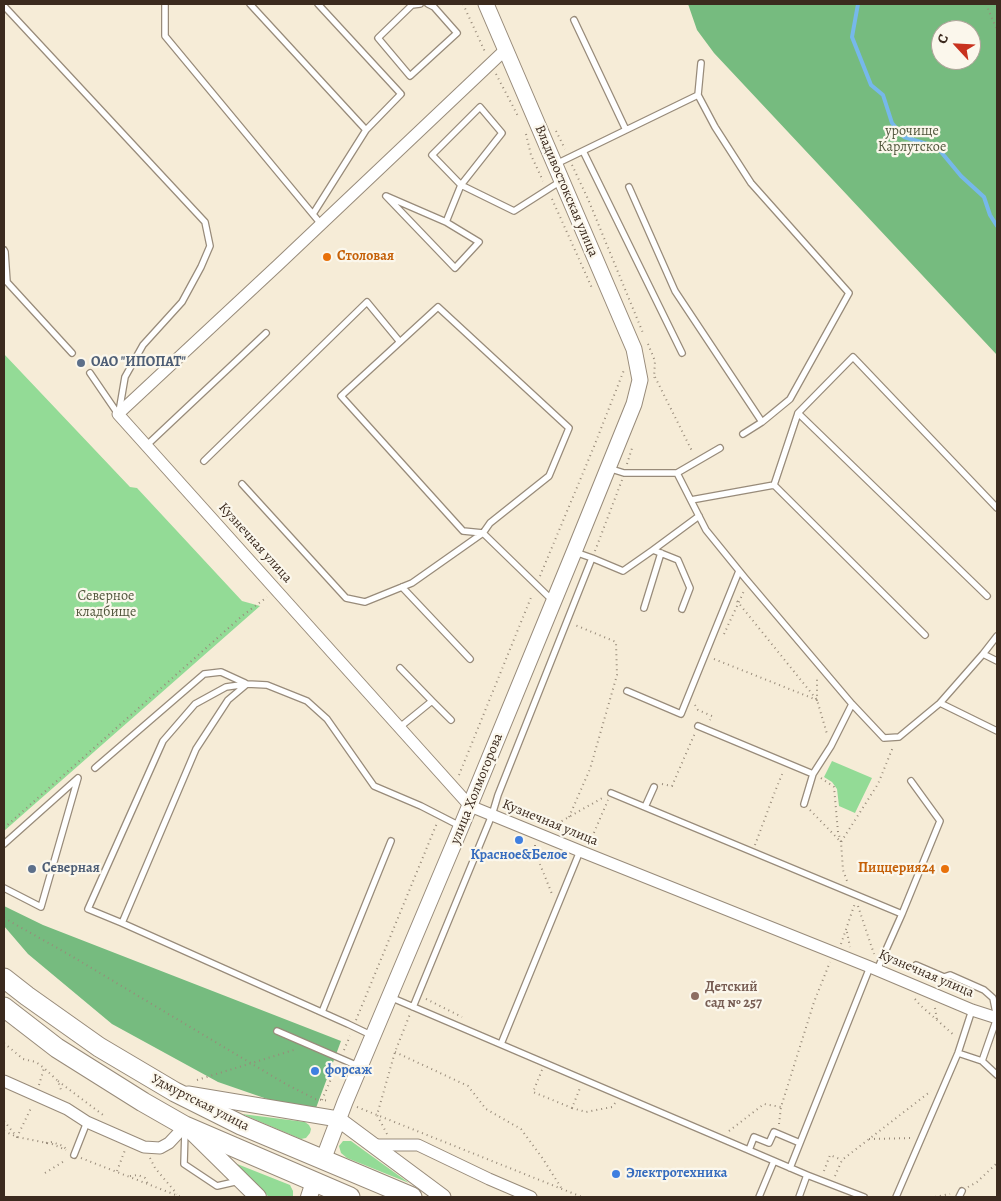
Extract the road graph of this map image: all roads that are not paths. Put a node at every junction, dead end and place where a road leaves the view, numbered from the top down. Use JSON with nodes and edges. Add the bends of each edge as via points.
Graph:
{"nodes":[{"id":1,"x":165,"y":4,"type":"edge"},
{"id":2,"x":250,"y":4,"type":"edge"},
{"id":3,"x":318,"y":4,"type":"edge"},
{"id":4,"x":420,"y":4,"type":"edge"},
{"id":5,"x":428,"y":4,"type":"edge"},
{"id":6,"x":486,"y":4,"type":"edge"},
{"id":7,"x":412,"y":5,"type":"edge"},
{"id":8,"x":4,"y":6,"type":"edge"},
{"id":9,"x":574,"y":20,"type":"dead end"},
{"id":10,"x":504,"y":50,"type":"junction"},
{"id":11,"x":701,"y":63,"type":"dead end"},
{"id":12,"x":698,"y":95,"type":"junction"},
{"id":13,"x":366,"y":130,"type":"junction"},
{"id":14,"x":626,"y":130,"type":"junction"},
{"id":15,"x":583,"y":151,"type":"junction"},
{"id":16,"x":554,"y":164,"type":"junction"},
{"id":17,"x":561,"y":180,"type":"junction"},
{"id":18,"x":461,"y":185,"type":"junction"},
{"id":19,"x":629,"y":186,"type":"dead end"},
{"id":20,"x":313,"y":214,"type":"junction"},
{"id":21,"x":446,"y":222,"type":"junction"},
{"id":22,"x":321,"y":224,"type":"junction"},
{"id":23,"x":4,"y":250,"type":"edge"},
{"id":24,"x":266,"y":333,"type":"dead end"},
{"id":25,"x":400,"y":342,"type":"junction"},
{"id":26,"x":72,"y":352,"type":"dead end"},
{"id":27,"x":682,"y":353,"type":"dead end"},
{"id":28,"x":90,"y":373,"type":"dead end"},
{"id":29,"x":647,"y":378,"type":"joint"},
{"id":30,"x":798,"y":413,"type":"junction"},
{"id":31,"x":118,"y":414,"type":"junction"},
{"id":32,"x":762,"y":422,"type":"junction"},
{"id":33,"x":743,"y":434,"type":"dead end"},
{"id":34,"x":147,"y":445,"type":"junction"},
{"id":35,"x":720,"y":448,"type":"dead end"},
{"id":36,"x":204,"y":461,"type":"dead end"},
{"id":37,"x":608,"y":468,"type":"junction"},
{"id":38,"x":677,"y":473,"type":"junction"},
{"id":39,"x":242,"y":484,"type":"dead end"},
{"id":40,"x":774,"y":485,"type":"junction"},
{"id":41,"x":691,"y":500,"type":"junction"},
{"id":42,"x":997,"y":508,"type":"edge"},
{"id":43,"x":699,"y":516,"type":"junction"},
{"id":44,"x":483,"y":533,"type":"junction"},
{"id":45,"x":653,"y":550,"type":"junction"},
{"id":46,"x":574,"y":552,"type":"junction"},
{"id":47,"x":662,"y":553,"type":"junction"},
{"id":48,"x":592,"y":558,"type":"junction"},
{"id":49,"x":739,"y":571,"type":"junction"},
{"id":50,"x":402,"y":587,"type":"junction"},
{"id":51,"x":987,"y":596,"type":"dead end"},
{"id":52,"x":554,"y":602,"type":"junction"},
{"id":53,"x":644,"y":608,"type":"dead end"},
{"id":54,"x":682,"y":609,"type":"dead end"},
{"id":55,"x":926,"y":635,"type":"dead end"},
{"id":56,"x":997,"y":636,"type":"edge"},
{"id":57,"x":983,"y":654,"type":"junction"},
{"id":58,"x":470,"y":660,"type":"dead end"},
{"id":59,"x":997,"y":661,"type":"edge"},
{"id":60,"x":400,"y":668,"type":"dead end"},
{"id":61,"x":247,"y":684,"type":"junction"},
{"id":62,"x":627,"y":691,"type":"dead end"},
{"id":63,"x":432,"y":701,"type":"junction"},
{"id":64,"x":940,"y":703,"type":"junction"},
{"id":65,"x":852,"y":704,"type":"junction"},
{"id":66,"x":451,"y":720,"type":"dead end"},
{"id":67,"x":698,"y":726,"type":"road end"},
{"id":68,"x":400,"y":727,"type":"junction"},
{"id":69,"x":997,"y":730,"type":"edge"},
{"id":70,"x":95,"y":768,"type":"dead end"},
{"id":71,"x":813,"y":774,"type":"junction"},
{"id":72,"x":911,"y":781,"type":"dead end"},
{"id":73,"x":654,"y":787,"type":"road end"},
{"id":74,"x":610,"y":793,"type":"road end"},
{"id":75,"x":804,"y":804,"type":"road end"},
{"id":76,"x":470,"y":806,"type":"junction"},
{"id":77,"x":645,"y":807,"type":"junction"},
{"id":78,"x":492,"y":815,"type":"junction"},
{"id":79,"x":461,"y":827,"type":"junction"},
{"id":80,"x":391,"y":841,"type":"dead end"},
{"id":81,"x":4,"y":844,"type":"edge"},
{"id":82,"x":580,"y":851,"type":"junction"},
{"id":83,"x":4,"y":888,"type":"edge"},
{"id":84,"x":902,"y":914,"type":"junction"},
{"id":85,"x":122,"y":923,"type":"junction"},
{"id":86,"x":916,"y":965,"type":"dead end"},
{"id":87,"x":874,"y":966,"type":"junction"},
{"id":88,"x":4,"y":978,"type":"edge"},
{"id":89,"x":390,"y":997,"type":"junction"},
{"id":90,"x":4,"y":1007,"type":"edge"},
{"id":91,"x":413,"y":1007,"type":"junction"},
{"id":92,"x":972,"y":1010,"type":"junction"},
{"id":93,"x":322,"y":1012,"type":"junction"},
{"id":94,"x":997,"y":1018,"type":"edge"},
{"id":95,"x":277,"y":1032,"type":"dead end"},
{"id":96,"x":373,"y":1036,"type":"junction"},
{"id":97,"x":501,"y":1044,"type":"junction"},
{"id":98,"x":958,"y":1053,"type":"junction"},
{"id":99,"x":982,"y":1062,"type":"junction"},
{"id":100,"x":360,"y":1066,"type":"junction"},
{"id":101,"x":997,"y":1075,"type":"edge"},
{"id":102,"x":4,"y":1081,"type":"edge"},
{"id":103,"x":175,"y":1092,"type":"junction"},
{"id":104,"x":338,"y":1119,"type":"junction"},
{"id":105,"x":87,"y":1122,"type":"junction"},
{"id":106,"x":185,"y":1126,"type":"junction"},
{"id":107,"x":800,"y":1143,"type":"junction"},
{"id":108,"x":373,"y":1145,"type":"junction"},
{"id":109,"x":748,"y":1150,"type":"junction"},
{"id":110,"x":74,"y":1155,"type":"road end"},
{"id":111,"x":323,"y":1160,"type":"junction"},
{"id":112,"x":774,"y":1161,"type":"junction"},
{"id":113,"x":790,"y":1168,"type":"junction"},
{"id":114,"x":807,"y":1175,"type":"junction"},
{"id":115,"x":242,"y":1181,"type":"junction"},
{"id":116,"x":312,"y":1190,"type":"edge"},
{"id":117,"x":962,"y":1191,"type":"dead end"},
{"id":118,"x":258,"y":1197,"type":"edge"},
{"id":119,"x":350,"y":1197,"type":"edge"},
{"id":120,"x":412,"y":1197,"type":"edge"},
{"id":121,"x":444,"y":1197,"type":"edge"},
{"id":122,"x":531,"y":1197,"type":"edge"},
{"id":123,"x":759,"y":1197,"type":"edge"},
{"id":124,"x":799,"y":1197,"type":"edge"},
{"id":125,"x":864,"y":1197,"type":"edge"},
{"id":126,"x":896,"y":1197,"type":"edge"},
{"id":127,"x":959,"y":1197,"type":"edge"}],
"edges":[{"from":1,"to":20,"type":"lane","via":[[165,36]]},
{"from":2,"to":13,"type":"lane"},
{"from":3,"to":13,"type":"lane","via":[[401,94]]},
{"from":4,"to":7,"type":"lane"},
{"from":5,"to":7,"type":"lane","via":[[457,33],[410,76],[378,38]]},
{"from":6,"to":10,"type":"street","name":"Владивостокская улица"},
{"from":8,"to":31,"type":"lane","via":[[205,222],[210,246],[201,267],[182,302],[143,345],[125,377]]},
{"from":9,"to":14,"type":"lane"},
{"from":10,"to":16,"type":"street","name":"Владивостокская улица"},
{"from":10,"to":22,"type":"street"},
{"from":11,"to":12,"type":"lane"},
{"from":12,"to":14,"type":"lane"},
{"from":12,"to":32,"type":"lane","via":[[751,183],[849,294],[790,399]]},
{"from":13,"to":20,"type":"lane"},
{"from":14,"to":15,"type":"lane"},
{"from":15,"to":16,"type":"lane"},
{"from":15,"to":27,"type":"lane"},
{"from":16,"to":17,"type":"street","name":"Владивостокская улица"},
{"from":17,"to":18,"type":"lane","via":[[514,212]]},
{"from":17,"to":29,"type":"street","name":"Владивостокская улица"},
{"from":18,"to":18,"type":"lane","via":[[432,154],[480,107],[502,133]]},
{"from":18,"to":21,"type":"lane"},
{"from":19,"to":32,"type":"lane","via":[[675,291]]},
{"from":20,"to":22,"type":"lane"},
{"from":21,"to":21,"type":"lane","via":[[437,218],[386,196],[455,268],[479,242]]},
{"from":22,"to":31,"type":"street"},
{"from":23,"to":26,"type":"lane","via":[[7,282]]},
{"from":24,"to":34,"type":"lane"},
{"from":25,"to":36,"type":"lane","via":[[367,302]]},
{"from":25,"to":44,"type":"lane","via":[[341,396],[463,531]]},
{"from":25,"to":44,"type":"lane","via":[[438,307],[569,428],[549,476],[490,523]]},
{"from":28,"to":31,"type":"lane"},
{"from":29,"to":37,"type":"street","name":"улица Холмогорова"},
{"from":30,"to":40,"type":"lane"},
{"from":30,"to":42,"type":"lane","via":[[852,357]]},
{"from":30,"to":51,"type":"lane"},
{"from":31,"to":34,"type":"street","name":"Кузнечная улица"},
{"from":32,"to":33,"type":"lane"},
{"from":34,"to":68,"type":"street","name":"Кузнечная улица"},
{"from":35,"to":38,"type":"lane"},
{"from":37,"to":38,"type":"lane","via":[[624,473]]},
{"from":37,"to":46,"type":"street","name":"улица Холмогорова"},
{"from":38,"to":41,"type":"lane"},
{"from":39,"to":50,"type":"lane","via":[[346,598],[365,602]]},
{"from":40,"to":41,"type":"lane"},
{"from":40,"to":55,"type":"lane"},
{"from":41,"to":43,"type":"lane"},
{"from":43,"to":45,"type":"lane"},
{"from":43,"to":49,"type":"lane","via":[[706,530]]},
{"from":44,"to":50,"type":"lane"},
{"from":44,"to":52,"type":"lane"},
{"from":45,"to":47,"type":"lane"},
{"from":45,"to":48,"type":"lane","via":[[623,571]]},
{"from":46,"to":48,"type":"lane"},
{"from":46,"to":52,"type":"street","name":"улица Холмогорова"},
{"from":47,"to":53,"type":"lane"},
{"from":47,"to":54,"type":"lane","via":[[678,560],[690,588]]},
{"from":48,"to":78,"type":"lane"},
{"from":49,"to":62,"type":"lane","via":[[681,714]]},
{"from":49,"to":65,"type":"lane"},
{"from":50,"to":58,"type":"lane"},
{"from":52,"to":76,"type":"street","name":"улица Холмогорова"},
{"from":56,"to":57,"type":"lane"},
{"from":57,"to":59,"type":"lane"},
{"from":57,"to":64,"type":"lane"},
{"from":60,"to":63,"type":"lane"},
{"from":61,"to":70,"type":"lane","via":[[221,672],[204,674]]},
{"from":61,"to":79,"type":"lane","via":[[267,685],[307,701],[328,719],[374,786]]},
{"from":61,"to":85,"type":"lane","via":[[228,700],[196,750]]},
{"from":61,"to":85,"type":"lane","via":[[226,687],[195,704],[163,741],[88,909]]},
{"from":63,"to":66,"type":"lane"},
{"from":63,"to":68,"type":"lane"},
{"from":64,"to":65,"type":"lane","via":[[899,738],[884,738]]},
{"from":64,"to":69,"type":"lane"},
{"from":65,"to":71,"type":"lane"},
{"from":67,"to":71,"type":"lane"},
{"from":68,"to":76,"type":"street","name":"Кузнечная улица"},
{"from":71,"to":75,"type":"lane"},
{"from":72,"to":84,"type":"lane","via":[[940,821]]},
{"from":73,"to":77,"type":"lane"},
{"from":74,"to":77,"type":"lane"},
{"from":76,"to":78,"type":"street","name":"Кузнечная улица"},
{"from":76,"to":79,"type":"street","name":"улица Холмогорова"},
{"from":77,"to":84,"type":"lane"},
{"from":78,"to":82,"type":"street","name":"Кузнечная улица"},
{"from":78,"to":91,"type":"lane"},
{"from":79,"to":89,"type":"street","name":"улица Холмогорова"},
{"from":80,"to":93,"type":"lane"},
{"from":81,"to":83,"type":"lane","via":[[78,778],[41,907]]},
{"from":82,"to":87,"type":"street","name":"Кузнечная улица"},
{"from":82,"to":97,"type":"lane"},
{"from":84,"to":87,"type":"lane"},
{"from":85,"to":93,"type":"lane"},
{"from":86,"to":94,"type":"lane","via":[[984,990],[993,998]]},
{"from":87,"to":92,"type":"street","name":"Кузнечная улица"},
{"from":87,"to":107,"type":"lane"},
{"from":88,"to":103,"type":"main road","name":"Удмуртская улица","via":[[99,1047]]},
{"from":89,"to":91,"type":"lane"},
{"from":89,"to":96,"type":"street","name":"улица Холмогорова"},
{"from":90,"to":106,"type":"main road","name":"Удмуртская улица","via":[[57,1048]]},
{"from":91,"to":97,"type":"lane"},
{"from":92,"to":94,"type":"street","name":"Кузнечная улица"},
{"from":92,"to":98,"type":"lane"},
{"from":93,"to":96,"type":"lane"},
{"from":94,"to":99,"type":"lane"},
{"from":95,"to":100,"type":"lane"},
{"from":96,"to":100,"type":"street","name":"улица Холмогорова"},
{"from":97,"to":109,"type":"lane"},
{"from":98,"to":99,"type":"lane"},
{"from":98,"to":126,"type":"lane"},
{"from":99,"to":101,"type":"lane"},
{"from":100,"to":104,"type":"street","name":"улица Холмогорова"},
{"from":102,"to":105,"type":"street"},
{"from":103,"to":104,"type":"street"},
{"from":103,"to":111,"type":"main road","name":"Удмуртская улица","via":[[240,1125]]},
{"from":104,"to":108,"type":"street"},
{"from":104,"to":111,"type":"street","name":"улица Холмогорова"},
{"from":105,"to":106,"type":"street","name":"Удмуртская улица","via":[[144,1147],[160,1148]]},
{"from":105,"to":110,"type":"lane"},
{"from":106,"to":115,"type":"main road"},
{"from":106,"to":115,"type":"lane","via":[[184,1164],[217,1186]]},
{"from":106,"to":116,"type":"main road","name":"Удмуртская улица"},
{"from":107,"to":109,"type":"lane","via":[[774,1132],[769,1143],[754,1137]]},
{"from":107,"to":113,"type":"lane"},
{"from":108,"to":121,"type":"street"},
{"from":108,"to":122,"type":"street","via":[[418,1145]]},
{"from":109,"to":112,"type":"lane"},
{"from":111,"to":116,"type":"main road","name":"улица Холмогорова"},
{"from":111,"to":120,"type":"main road","name":"Удмуртская улица"},
{"from":112,"to":113,"type":"lane"},
{"from":112,"to":123,"type":"lane"},
{"from":113,"to":114,"type":"lane"},
{"from":114,"to":124,"type":"lane"},
{"from":114,"to":125,"type":"lane"},
{"from":115,"to":118,"type":"main road"},
{"from":116,"to":119,"type":"main road","name":"Удмуртская улица"},
{"from":117,"to":127,"type":"lane"}]}
